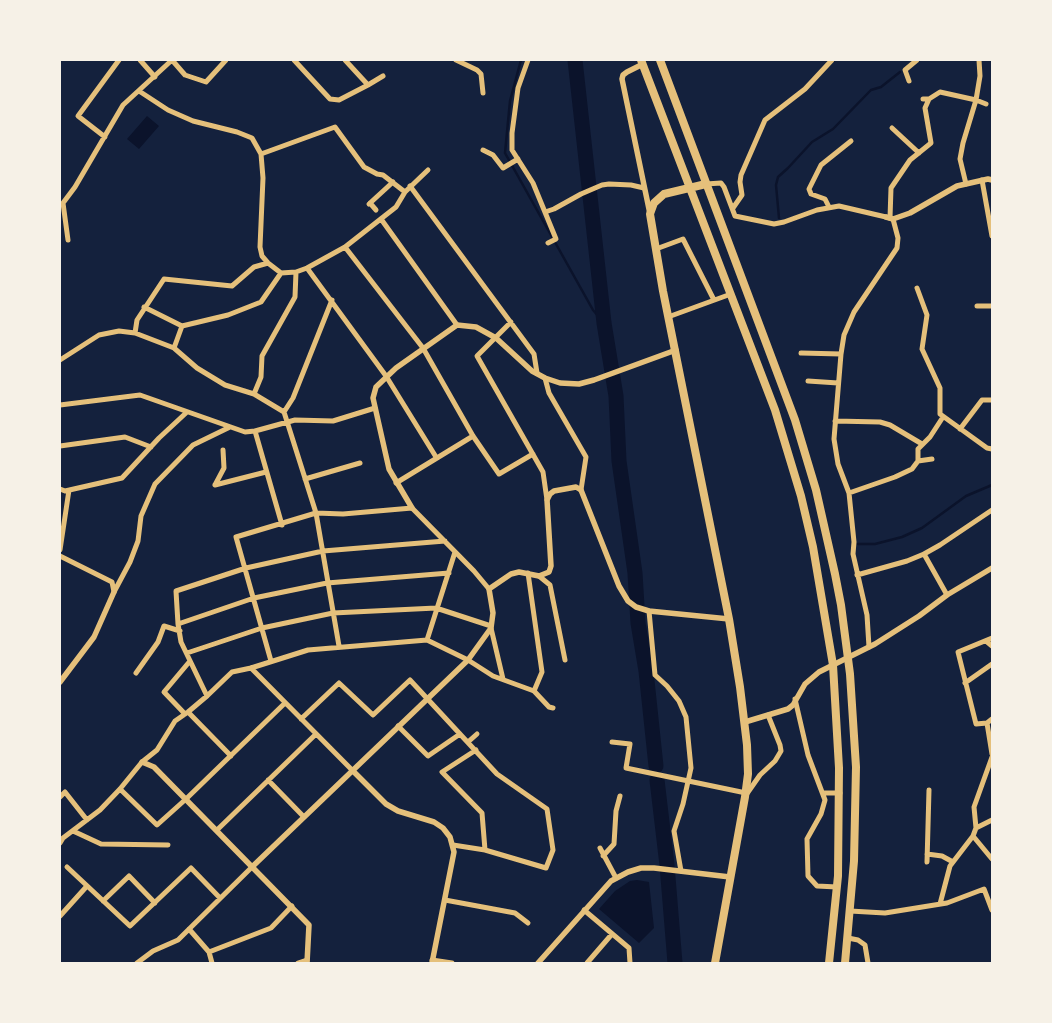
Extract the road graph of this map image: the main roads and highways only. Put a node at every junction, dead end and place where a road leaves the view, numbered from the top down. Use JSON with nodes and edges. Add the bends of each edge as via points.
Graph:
{"nodes":[{"id":1,"x":661,"y":60,"type":"edge"},
{"id":2,"x":642,"y":62,"type":"edge"},
{"id":3,"x":706,"y":184,"type":"junction"},
{"id":4,"x":690,"y":188,"type":"junction"},
{"id":5,"x":715,"y":963,"type":"edge"},
{"id":6,"x":828,"y":963,"type":"edge"},
{"id":7,"x":845,"y":963,"type":"edge"}],
"edges":[{"from":1,"to":3,"type":"main road"},
{"from":2,"to":4,"type":"main road"},
{"from":3,"to":4,"type":"main road"},
{"from":3,"to":7,"type":"main road","via":[[801,437],[841,605],[852,695],[856,786],[854,861]]},
{"from":4,"to":5,"type":"main road","via":[[664,194],[654,203],[650,214],[729,619],[745,722],[748,758],[745,795]]},
{"from":4,"to":6,"type":"main road","via":[[775,410],[813,547],[834,665],[840,793],[837,888]]}]}
